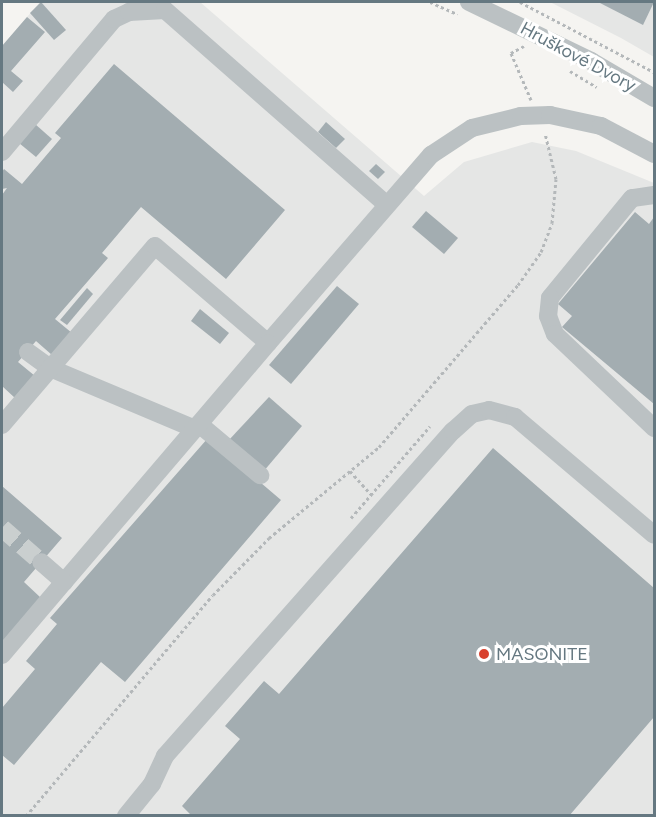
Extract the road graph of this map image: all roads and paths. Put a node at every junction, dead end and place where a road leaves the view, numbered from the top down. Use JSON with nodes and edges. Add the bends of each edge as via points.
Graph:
{"nodes":[{"id":1,"x":469,"y":2,"type":"edge"},
{"id":2,"x":520,"y":2,"type":"edge"},
{"id":3,"x":514,"y":5,"type":"dead end"},
{"id":4,"x":532,"y":31,"type":"junction"},
{"id":5,"x":654,"y":72,"type":"edge"},
{"id":6,"x":654,"y":98,"type":"edge"},
{"id":7,"x":535,"y":115,"type":"junction"},
{"id":8,"x":2,"y":152,"type":"edge"},
{"id":9,"x":654,"y":154,"type":"edge"},
{"id":10,"x":654,"y":195,"type":"edge"},
{"id":11,"x":386,"y":204,"type":"junction"},
{"id":12,"x":268,"y":343,"type":"junction"},
{"id":13,"x":27,"y":352,"type":"dead end"},
{"id":14,"x":50,"y":368,"type":"junction"},
{"id":15,"x":2,"y":425,"type":"edge"},
{"id":16,"x":197,"y":426,"type":"junction"},
{"id":17,"x":654,"y":428,"type":"edge"},
{"id":18,"x":350,"y":471,"type":"junction"},
{"id":19,"x":260,"y":475,"type":"dead end"},
{"id":20,"x":370,"y":493,"type":"dead end"},
{"id":21,"x":654,"y":535,"type":"edge"},
{"id":22,"x":41,"y":562,"type":"tunnel mouth"},
{"id":23,"x":64,"y":582,"type":"junction"},
{"id":24,"x":2,"y":655,"type":"edge"},
{"id":25,"x":26,"y":816,"type":"edge"},
{"id":26,"x":126,"y":816,"type":"edge"}],
"edges":[{"from":1,"to":4,"type":"street","name":"Hruškové Dvory"},
{"from":2,"to":5,"type":"path"},
{"from":3,"to":4,"type":"path","via":[[538,19]]},
{"from":4,"to":6,"type":"street","name":"Hruškové Dvory"},
{"from":4,"to":7,"type":"path","via":[[525,46],[511,53]]},
{"from":7,"to":9,"type":"street","via":[[601,126]]},
{"from":7,"to":11,"type":"street","via":[[472,128],[431,154]]},
{"from":7,"to":18,"type":"path","via":[[552,153],[556,179],[552,223],[540,252],[509,297],[410,414]]},
{"from":8,"to":11,"type":"street","via":[[114,20],[129,12],[165,10]]},
{"from":10,"to":17,"type":"street","via":[[632,198],[550,298],[548,316],[555,334]]},
{"from":11,"to":12,"type":"street"},
{"from":12,"to":14,"type":"street","via":[[155,246]]},
{"from":12,"to":16,"type":"street"},
{"from":13,"to":14,"type":"street"},
{"from":14,"to":15,"type":"street"},
{"from":14,"to":16,"type":"street"},
{"from":16,"to":19,"type":"street"},
{"from":16,"to":23,"type":"street"},
{"from":18,"to":20,"type":"path"},
{"from":18,"to":25,"type":"path","via":[[250,556],[213,595]]},
{"from":21,"to":26,"type":"street","via":[[515,417],[489,410],[472,414],[165,756],[152,784]]},
{"from":22,"to":23,"type":"street"},
{"from":23,"to":24,"type":"street"}]}
